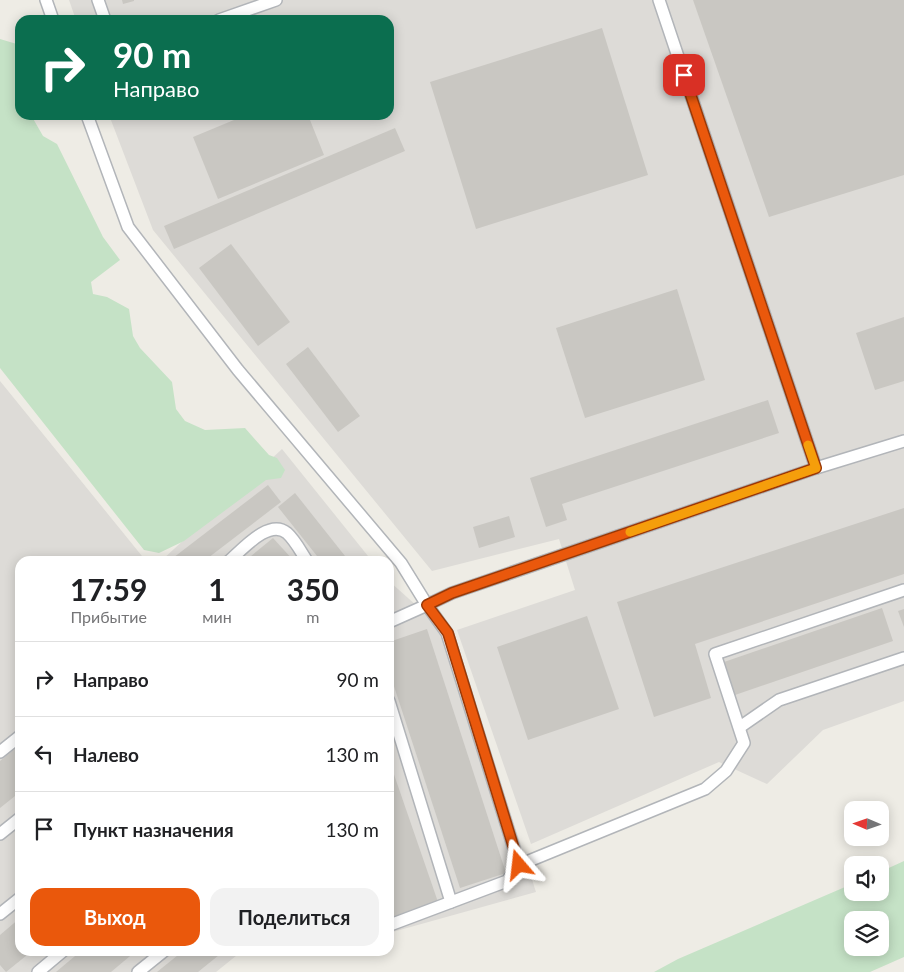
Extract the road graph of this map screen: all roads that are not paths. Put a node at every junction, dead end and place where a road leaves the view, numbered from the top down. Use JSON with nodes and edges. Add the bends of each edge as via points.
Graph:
{"nodes":[{"id":1,"x":46,"y":0,"type":"edge"},
{"id":2,"x":98,"y":0,"type":"edge"},
{"id":3,"x":276,"y":0,"type":"edge"},
{"id":4,"x":659,"y":0,"type":"edge"},
{"id":5,"x":51,"y":15,"type":"edge"},
{"id":6,"x":103,"y":15,"type":"edge"},
{"id":7,"x":233,"y":15,"type":"edge"},
{"id":8,"x":89,"y":120,"type":"edge"},
{"id":9,"x":904,"y":441,"type":"edge"},
{"id":10,"x":816,"y":468,"type":"junction"},
{"id":11,"x":235,"y":556,"type":"edge"},
{"id":12,"x":303,"y":556,"type":"edge"},
{"id":13,"x":904,"y":590,"type":"edge"},
{"id":14,"x":427,"y":605,"type":"junction"},
{"id":15,"x":394,"y":620,"type":"edge"},
{"id":16,"x":904,"y":658,"type":"edge"},
{"id":17,"x":394,"y":717,"type":"edge"},
{"id":18,"x":740,"y":727,"type":"junction"},
{"id":19,"x":15,"y":740,"type":"edge"},
{"id":20,"x":0,"y":752,"type":"edge"},
{"id":21,"x":15,"y":822,"type":"edge"},
{"id":22,"x":0,"y":834,"type":"edge"},
{"id":23,"x":519,"y":865,"type":"junction"},
{"id":24,"x":15,"y":902,"type":"edge"},
{"id":25,"x":451,"y":902,"type":"junction"},
{"id":26,"x":0,"y":914,"type":"edge"},
{"id":27,"x":394,"y":923,"type":"edge"},
{"id":28,"x":57,"y":956,"type":"edge"},
{"id":29,"x":158,"y":956,"type":"edge"},
{"id":30,"x":38,"y":972,"type":"edge"},
{"id":31,"x":138,"y":972,"type":"edge"}],
"edges":[{"from":1,"to":5,"type":"lane"},
{"from":2,"to":6,"type":"lane"},
{"from":3,"to":7,"type":"lane"},
{"from":4,"to":10,"type":"lane"},
{"from":8,"to":14,"type":"lane","via":[[128,227],[238,370],[401,563]]},
{"from":9,"to":10,"type":"lane"},
{"from":10,"to":14,"type":"lane","via":[[452,593]]},
{"from":11,"to":12,"type":"lane","via":[[267,529],[276,528],[286,532]]},
{"from":13,"to":18,"type":"lane","via":[[715,654]]},
{"from":14,"to":15,"type":"lane"},
{"from":14,"to":23,"type":"lane","via":[[448,633]]},
{"from":16,"to":18,"type":"lane","via":[[779,700]]},
{"from":17,"to":25,"type":"lane"},
{"from":18,"to":23,"type":"lane","via":[[744,743],[726,771],[705,789]]},
{"from":19,"to":20,"type":"lane"},
{"from":21,"to":22,"type":"lane"},
{"from":23,"to":25,"type":"lane","via":[[508,881]]},
{"from":24,"to":26,"type":"lane"},
{"from":25,"to":27,"type":"lane"},
{"from":28,"to":30,"type":"lane"},
{"from":29,"to":31,"type":"lane"}]}
